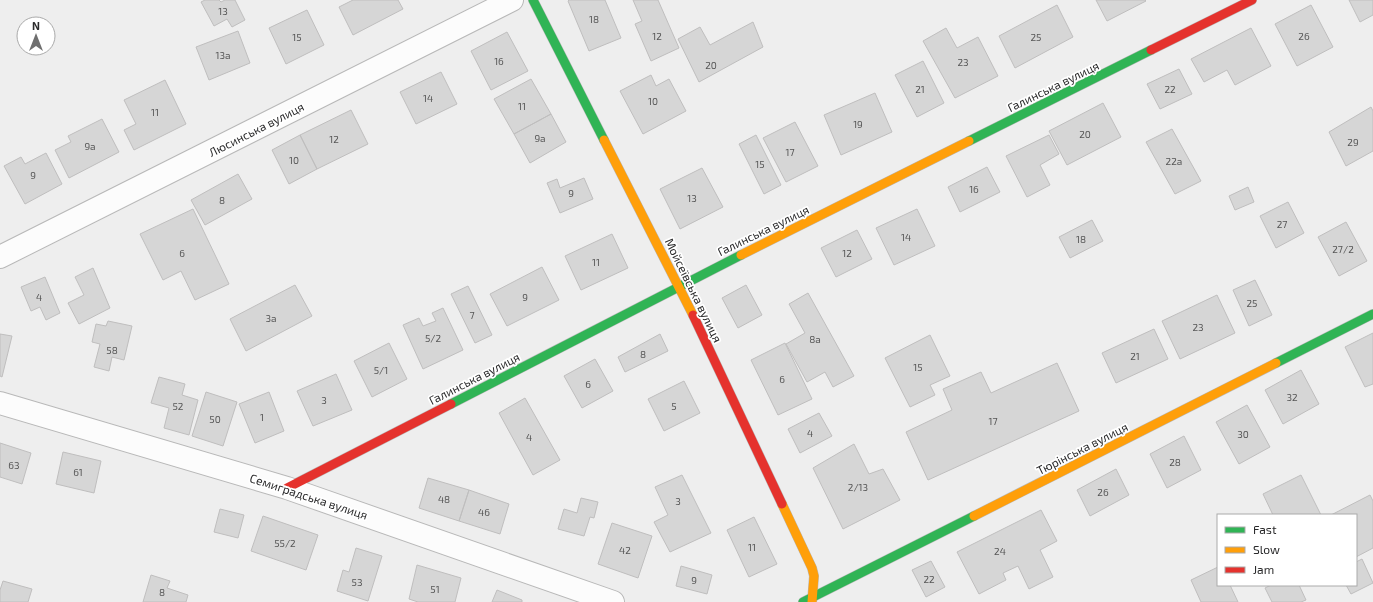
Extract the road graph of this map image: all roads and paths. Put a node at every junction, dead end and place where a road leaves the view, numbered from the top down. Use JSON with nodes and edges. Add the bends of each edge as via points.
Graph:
{"nodes":[{"id":1,"x":512,"y":0,"type":"edge"},
{"id":2,"x":533,"y":0,"type":"edge"},
{"id":3,"x":1252,"y":0,"type":"edge"},
{"id":4,"x":0,"y":258,"type":"edge"},
{"id":5,"x":679,"y":286,"type":"junction"},
{"id":6,"x":1373,"y":314,"type":"edge"},
{"id":7,"x":0,"y":403,"type":"edge"},
{"id":8,"x":287,"y":488,"type":"junction"},
{"id":9,"x":812,"y":599,"type":"edge"},
{"id":10,"x":613,"y":602,"type":"edge"},
{"id":11,"x":803,"y":602,"type":"edge"}],
"edges":[{"from":1,"to":4,"type":"street","name":"Люсинська вулиця"},
{"from":2,"to":5,"type":"main road","name":"Мойсеївська вулиця"},
{"from":3,"to":5,"type":"main road","name":"Галинська вулиця"},
{"from":5,"to":8,"type":"main road","name":"Галинська вулиця"},
{"from":5,"to":9,"type":"main road","name":"Мойсеївська вулиця","via":[[812,568]]},
{"from":6,"to":9,"type":"main road","name":"Тюрінська вулиця"},
{"from":7,"to":8,"type":"street","name":"Семиградська вулиця"},
{"from":8,"to":10,"type":"street","name":"Семиградська вулиця"},
{"from":9,"to":11,"type":"main road","name":"Тюрінська вулиця"}]}
